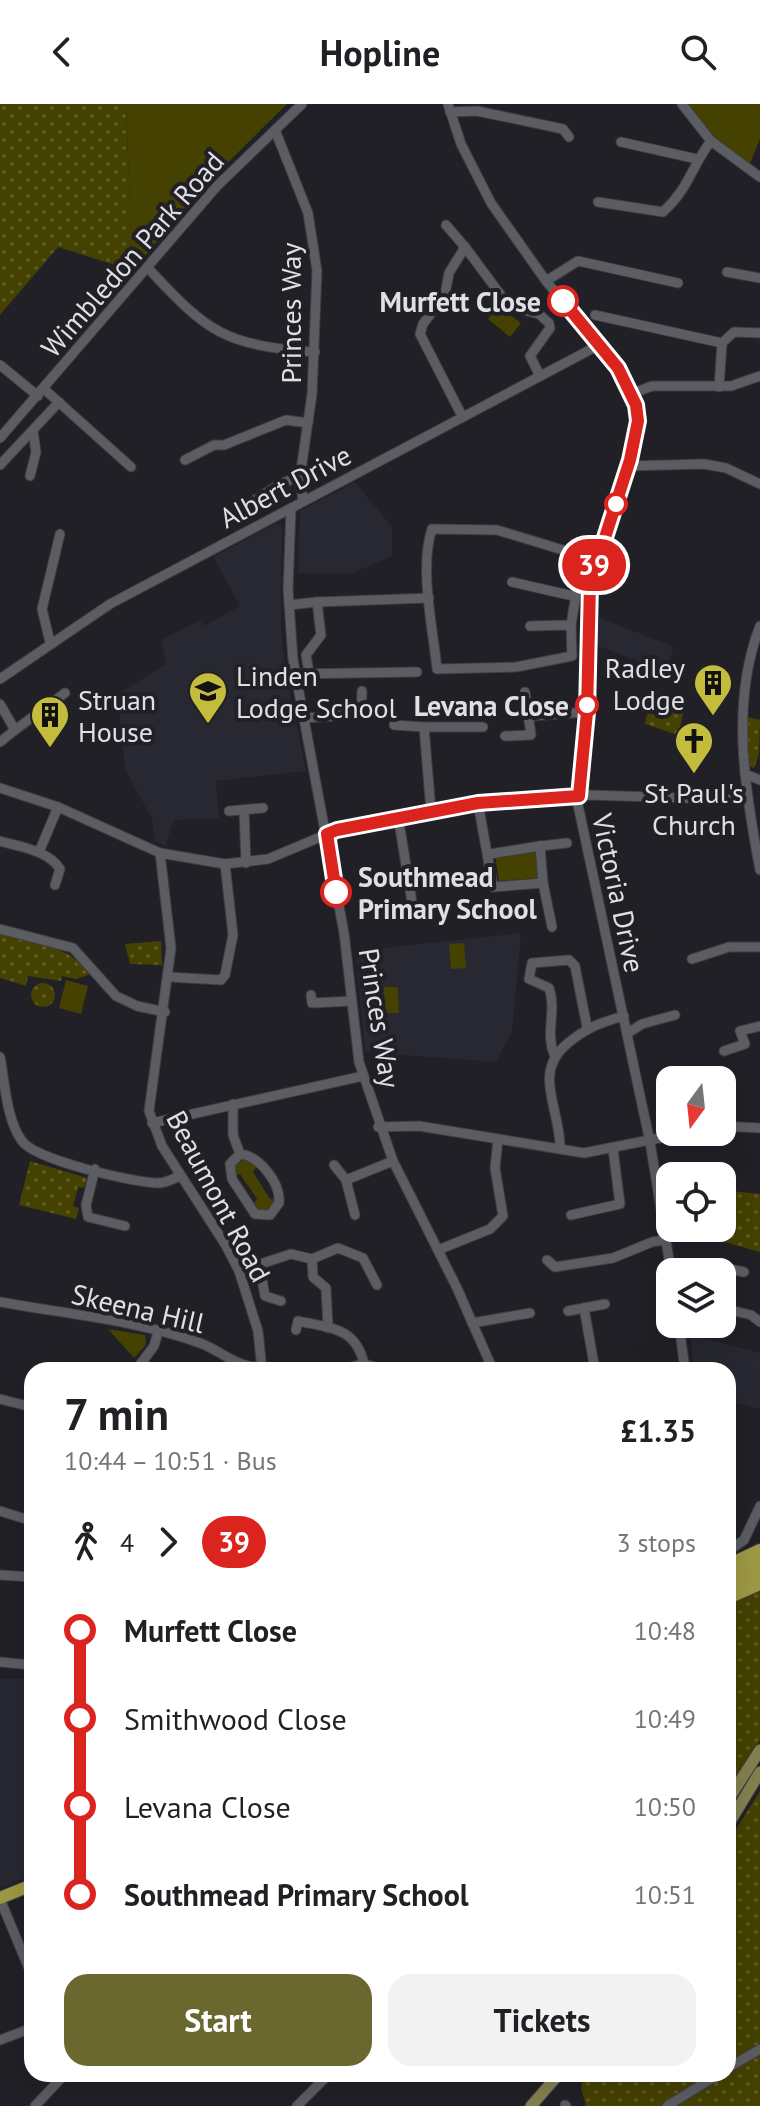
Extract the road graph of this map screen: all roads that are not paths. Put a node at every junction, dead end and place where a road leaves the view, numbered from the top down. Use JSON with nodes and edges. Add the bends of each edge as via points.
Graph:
{"nodes":[{"id":1,"x":302,"y":104,"type":"edge"},
{"id":2,"x":682,"y":104,"type":"edge"},
{"id":3,"x":449,"y":108,"type":"edge"},
{"id":4,"x":275,"y":130,"type":"junction"},
{"id":5,"x":569,"y":137,"type":"dead end"},
{"id":6,"x":711,"y":141,"type":"junction"},
{"id":7,"x":621,"y":142,"type":"dead end"},
{"id":8,"x":697,"y":159,"type":"junction"},
{"id":9,"x":760,"y":177,"type":"edge"},
{"id":10,"x":598,"y":202,"type":"dead end"},
{"id":11,"x":446,"y":225,"type":"dead end"},
{"id":12,"x":465,"y":247,"type":"junction"},
{"id":13,"x":148,"y":268,"type":"junction"},
{"id":14,"x":727,"y":272,"type":"dead end"},
{"id":15,"x":760,"y":278,"type":"edge"},
{"id":16,"x":546,"y":281,"type":"junction"},
{"id":17,"x":678,"y":283,"type":"dead end"},
{"id":18,"x":595,"y":315,"type":"dead end"},
{"id":19,"x":760,"y":333,"type":"edge"},
{"id":20,"x":722,"y":343,"type":"junction"},
{"id":21,"x":599,"y":345,"type":"junction"},
{"id":22,"x":315,"y":352,"type":"junction"},
{"id":23,"x":0,"y":365,"type":"edge"},
{"id":24,"x":540,"y":376,"type":"junction"},
{"id":25,"x":760,"y":376,"type":"edge"},
{"id":26,"x":719,"y":387,"type":"junction"},
{"id":27,"x":41,"y":392,"type":"junction"},
{"id":28,"x":631,"y":394,"type":"junction"},
{"id":29,"x":59,"y":402,"type":"junction"},
{"id":30,"x":462,"y":416,"type":"junction"},
{"id":31,"x":308,"y":423,"type":"junction"},
{"id":32,"x":33,"y":431,"type":"junction"},
{"id":33,"x":0,"y":438,"type":"edge"},
{"id":34,"x":185,"y":460,"type":"dead end"},
{"id":35,"x":0,"y":465,"type":"edge"},
{"id":36,"x":628,"y":466,"type":"junction"},
{"id":37,"x":131,"y":467,"type":"dead end"},
{"id":38,"x":30,"y":476,"type":"dead end"},
{"id":39,"x":300,"y":477,"type":"junction"},
{"id":40,"x":760,"y":484,"type":"edge"},
{"id":41,"x":303,"y":501,"type":"junction"},
{"id":42,"x":291,"y":508,"type":"junction"},
{"id":43,"x":227,"y":518,"type":"dead end"},
{"id":44,"x":60,"y":534,"type":"dead end"},
{"id":45,"x":582,"y":558,"type":"junction"},
{"id":46,"x":596,"y":560,"type":"junction"},
{"id":47,"x":512,"y":582,"type":"dead end"},
{"id":48,"x":573,"y":596,"type":"junction"},
{"id":49,"x":429,"y":598,"type":"junction"},
{"id":50,"x":317,"y":602,"type":"junction"},
{"id":51,"x":289,"y":605,"type":"junction"},
{"id":52,"x":571,"y":625,"type":"junction"},
{"id":53,"x":530,"y":626,"type":"dead end"},
{"id":54,"x":760,"y":626,"type":"edge"},
{"id":55,"x":758,"y":638,"type":"edge"},
{"id":56,"x":50,"y":642,"type":"junction"},
{"id":57,"x":572,"y":656,"type":"junction"},
{"id":58,"x":588,"y":665,"type":"junction"},
{"id":59,"x":417,"y":672,"type":"dead end"},
{"id":60,"x":309,"y":673,"type":"junction"},
{"id":61,"x":295,"y":674,"type":"junction"},
{"id":62,"x":0,"y":679,"type":"edge"},
{"id":63,"x":362,"y":691,"type":"dead end"},
{"id":64,"x":525,"y":692,"type":"dead end"},
{"id":65,"x":65,"y":693,"type":"dead end"},
{"id":66,"x":0,"y":704,"type":"edge"},
{"id":67,"x":587,"y":712,"type":"junction"},
{"id":68,"x":530,"y":716,"type":"junction"},
{"id":69,"x":305,"y":718,"type":"junction"},
{"id":70,"x":394,"y":725,"type":"dead end"},
{"id":71,"x":424,"y":727,"type":"junction"},
{"id":72,"x":483,"y":727,"type":"dead end"},
{"id":73,"x":15,"y":730,"type":"junction"},
{"id":74,"x":505,"y":736,"type":"dead end"},
{"id":75,"x":0,"y":742,"type":"edge"},
{"id":76,"x":745,"y":774,"type":"junction"},
{"id":77,"x":760,"y":780,"type":"edge"},
{"id":78,"x":0,"y":788,"type":"edge"},
{"id":79,"x":579,"y":796,"type":"junction"},
{"id":80,"x":748,"y":800,"type":"junction"},
{"id":81,"x":478,"y":803,"type":"junction"},
{"id":82,"x":58,"y":807,"type":"junction"},
{"id":83,"x":263,"y":808,"type":"dead end"},
{"id":84,"x":244,"y":810,"type":"junction"},
{"id":85,"x":229,"y":811,"type":"dead end"},
{"id":86,"x":431,"y":811,"type":"junction"},
{"id":87,"x":398,"y":816,"type":"junction"},
{"id":88,"x":327,"y":834,"type":"junction"},
{"id":89,"x":0,"y":841,"type":"edge"},
{"id":90,"x":567,"y":843,"type":"dead end"},
{"id":91,"x":540,"y":846,"type":"junction"},
{"id":92,"x":39,"y":852,"type":"junction"},
{"id":93,"x":160,"y":853,"type":"junction"},
{"id":94,"x":490,"y":854,"type":"junction"},
{"id":95,"x":246,"y":863,"type":"junction"},
{"id":96,"x":225,"y":864,"type":"junction"},
{"id":97,"x":760,"y":865,"type":"edge"},
{"id":98,"x":543,"y":883,"type":"junction"},
{"id":99,"x":55,"y":885,"type":"dead end"},
{"id":100,"x":414,"y":914,"type":"dead end"},
{"id":101,"x":552,"y":927,"type":"dead end"},
{"id":102,"x":0,"y":929,"type":"edge"},
{"id":103,"x":760,"y":947,"type":"edge"},
{"id":104,"x":692,"y":959,"type":"dead end"},
{"id":105,"x":169,"y":977,"type":"junction"},
{"id":106,"x":311,"y":995,"type":"dead end"},
{"id":107,"x":352,"y":1001,"type":"junction"},
{"id":108,"x":165,"y":1012,"type":"junction"},
{"id":109,"x":675,"y":1015,"type":"dead end"},
{"id":110,"x":624,"y":1016,"type":"junction"},
{"id":111,"x":760,"y":1026,"type":"edge"},
{"id":112,"x":587,"y":1027,"type":"junction"},
{"id":113,"x":628,"y":1033,"type":"junction"},
{"id":114,"x":724,"y":1051,"type":"dead end"},
{"id":115,"x":554,"y":1054,"type":"junction"},
{"id":116,"x":0,"y":1057,"type":"edge"},
{"id":117,"x":363,"y":1076,"type":"junction"},
{"id":118,"x":233,"y":1104,"type":"junction"},
{"id":119,"x":152,"y":1123,"type":"junction"},
{"id":120,"x":378,"y":1127,"type":"junction"},
{"id":121,"x":736,"y":1127,"type":"edge"},
{"id":122,"x":760,"y":1128,"type":"edge"},
{"id":123,"x":498,"y":1140,"type":"junction"},
{"id":124,"x":656,"y":1140,"type":"edge"},
{"id":125,"x":650,"y":1142,"type":"junction"},
{"id":126,"x":560,"y":1149,"type":"junction"},
{"id":127,"x":613,"y":1149,"type":"junction"},
{"id":128,"x":240,"y":1154,"type":"junction"},
{"id":129,"x":393,"y":1161,"type":"junction"},
{"id":130,"x":334,"y":1165,"type":"dead end"},
{"id":131,"x":95,"y":1169,"type":"junction"},
{"id":132,"x":180,"y":1176,"type":"junction"},
{"id":133,"x":346,"y":1180,"type":"junction"},
{"id":134,"x":656,"y":1181,"type":"edge"},
{"id":135,"x":355,"y":1215,"type":"dead end"},
{"id":136,"x":571,"y":1215,"type":"dead end"},
{"id":137,"x":125,"y":1226,"type":"dead end"},
{"id":138,"x":656,"y":1241,"type":"edge"},
{"id":139,"x":438,"y":1250,"type":"junction"},
{"id":140,"x":312,"y":1259,"type":"junction"},
{"id":141,"x":547,"y":1260,"type":"dead end"},
{"id":142,"x":259,"y":1263,"type":"junction"},
{"id":143,"x":736,"y":1270,"type":"edge"},
{"id":144,"x":239,"y":1271,"type":"junction"},
{"id":145,"x":744,"y":1272,"type":"dead end"},
{"id":146,"x":377,"y":1285,"type":"dead end"},
{"id":147,"x":281,"y":1301,"type":"dead end"},
{"id":148,"x":0,"y":1302,"type":"edge"},
{"id":149,"x":605,"y":1304,"type":"dead end"},
{"id":150,"x":584,"y":1308,"type":"junction"},
{"id":151,"x":568,"y":1311,"type":"dead end"},
{"id":152,"x":736,"y":1311,"type":"edge"},
{"id":153,"x":530,"y":1313,"type":"dead end"},
{"id":154,"x":760,"y":1322,"type":"edge"},
{"id":155,"x":472,"y":1323,"type":"junction"},
{"id":156,"x":328,"y":1328,"type":"junction"},
{"id":157,"x":296,"y":1330,"type":"dead end"},
{"id":158,"x":158,"y":1332,"type":"junction"},
{"id":159,"x":681,"y":1338,"type":"edge"},
{"id":160,"x":142,"y":1362,"type":"edge"},
{"id":161,"x":237,"y":1362,"type":"edge"},
{"id":162,"x":261,"y":1362,"type":"edge"},
{"id":163,"x":363,"y":1362,"type":"edge"},
{"id":164,"x":489,"y":1362,"type":"edge"},
{"id":165,"x":594,"y":1362,"type":"edge"},
{"id":166,"x":684,"y":1362,"type":"edge"},
{"id":167,"x":0,"y":1399,"type":"edge"},
{"id":168,"x":24,"y":1405,"type":"edge"},
{"id":169,"x":760,"y":1506,"type":"edge"},
{"id":170,"x":0,"y":1511,"type":"edge"},
{"id":171,"x":24,"y":1518,"type":"edge"},
{"id":172,"x":736,"y":1546,"type":"edge"},
{"id":173,"x":760,"y":1550,"type":"edge"},
{"id":174,"x":736,"y":1561,"type":"edge"},
{"id":175,"x":758,"y":1571,"type":"edge"},
{"id":176,"x":0,"y":1575,"type":"edge"},
{"id":177,"x":736,"y":1575,"type":"edge"},
{"id":178,"x":24,"y":1576,"type":"edge"},
{"id":179,"x":736,"y":1582,"type":"edge"},
{"id":180,"x":736,"y":1591,"type":"edge"},
{"id":181,"x":0,"y":1662,"type":"edge"},
{"id":182,"x":24,"y":1664,"type":"edge"},
{"id":183,"x":760,"y":1750,"type":"edge"},
{"id":184,"x":760,"y":1772,"type":"edge"},
{"id":185,"x":736,"y":1788,"type":"edge"},
{"id":186,"x":736,"y":1812,"type":"edge"},
{"id":187,"x":24,"y":1888,"type":"edge"},
{"id":188,"x":0,"y":1898,"type":"edge"},
{"id":189,"x":24,"y":1955,"type":"edge"},
{"id":190,"x":24,"y":2031,"type":"edge"},
{"id":191,"x":0,"y":2040,"type":"edge"},
{"id":192,"x":760,"y":2049,"type":"edge"},
{"id":193,"x":736,"y":2063,"type":"edge"},
{"id":194,"x":58,"y":2082,"type":"edge"},
{"id":195,"x":321,"y":2082,"type":"edge"},
{"id":196,"x":552,"y":2082,"type":"edge"},
{"id":197,"x":706,"y":2082,"type":"edge"},
{"id":198,"x":35,"y":2106,"type":"edge"},
{"id":199,"x":297,"y":2106,"type":"edge"},
{"id":200,"x":531,"y":2106,"type":"edge"},
{"id":201,"x":667,"y":2106,"type":"edge"}],
"edges":[{"from":1,"to":4,"type":"street","name":"Wimbledon Park Road"},
{"from":2,"to":6,"type":"street"},
{"from":3,"to":5,"type":"street","via":[[563,129]]},
{"from":3,"to":16,"type":"street","name":"Victoria Drive","via":[[491,203]]},
{"from":4,"to":13,"type":"street","name":"Wimbledon Park Road","via":[[217,186]]},
{"from":4,"to":22,"type":"street","name":"Princes Way","via":[[312,232],[317,271]]},
{"from":6,"to":8,"type":"street"},
{"from":6,"to":9,"type":"street"},
{"from":7,"to":8,"type":"street"},
{"from":8,"to":10,"type":"street","via":[[687,187],[663,212]]},
{"from":11,"to":12,"type":"street"},
{"from":12,"to":24,"type":"street","via":[[509,306],[539,314],[549,323],[530,356]]},
{"from":12,"to":30,"type":"street","via":[[420,334]]},
{"from":13,"to":22,"type":"street","via":[[187,311],[218,333],[255,345]]},
{"from":13,"to":27,"type":"street","name":"Wimbledon Park Road"},
{"from":14,"to":15,"type":"street"},
{"from":16,"to":17,"type":"street","via":[[578,261]]},
{"from":16,"to":21,"type":"street","name":"Victoria Drive"},
{"from":18,"to":20,"type":"street"},
{"from":19,"to":20,"type":"street","via":[[734,332]]},
{"from":20,"to":26,"type":"street"},
{"from":21,"to":24,"type":"street","name":"Albert Drive"},
{"from":21,"to":28,"type":"street","name":"Victoria Drive"},
{"from":22,"to":31,"type":"street","name":"Princes Way"},
{"from":23,"to":27,"type":"street"},
{"from":24,"to":30,"type":"street","name":"Albert Drive"},
{"from":25,"to":26,"type":"street"},
{"from":26,"to":28,"type":"street","via":[[652,386]]},
{"from":27,"to":29,"type":"street"},
{"from":27,"to":33,"type":"street","name":"Wimbledon Park Road"},
{"from":28,"to":36,"type":"street","name":"Victoria Drive","via":[[637,430]]},
{"from":29,"to":32,"type":"street"},
{"from":29,"to":37,"type":"street"},
{"from":30,"to":41,"type":"street","name":"Albert Drive"},
{"from":31,"to":34,"type":"street","via":[[286,420],[256,429]]},
{"from":31,"to":39,"type":"street","name":"Princes Way"},
{"from":32,"to":35,"type":"street"},
{"from":32,"to":38,"type":"street","via":[[36,452]]},
{"from":36,"to":40,"type":"street","via":[[704,464]]},
{"from":36,"to":46,"type":"street","name":"Victoria Drive"},
{"from":39,"to":41,"type":"street","name":"Princes Way"},
{"from":39,"to":43,"type":"street"},
{"from":41,"to":42,"type":"street","name":"Albert Drive"},
{"from":42,"to":51,"type":"street","name":"Princes Way"},
{"from":42,"to":56,"type":"street","name":"Albert Drive","via":[[110,604]]},
{"from":44,"to":56,"type":"street","via":[[42,609]]},
{"from":45,"to":46,"type":"street"},
{"from":45,"to":48,"type":"street"},
{"from":45,"to":49,"type":"street","via":[[497,530],[432,529]]},
{"from":46,"to":58,"type":"street","name":"Victoria Drive","via":[[588,600]]},
{"from":47,"to":48,"type":"street"},
{"from":48,"to":52,"type":"street"},
{"from":49,"to":50,"type":"street"},
{"from":49,"to":57,"type":"street","via":[[437,669],[516,667]]},
{"from":50,"to":51,"type":"street"},
{"from":50,"to":60,"type":"street","via":[[321,635],[306,655]]},
{"from":51,"to":61,"type":"street","name":"Princes Way"},
{"from":52,"to":53,"type":"street"},
{"from":52,"to":57,"type":"street"},
{"from":54,"to":55,"type":"street"},
{"from":55,"to":76,"type":"street","via":[[743,714]]},
{"from":56,"to":62,"type":"street","name":"Albert Drive"},
{"from":57,"to":58,"type":"street"},
{"from":58,"to":67,"type":"street","name":"Victoria Drive"},
{"from":59,"to":60,"type":"street"},
{"from":60,"to":61,"type":"street"},
{"from":61,"to":69,"type":"street","name":"Princes Way"},
{"from":63,"to":69,"type":"street","via":[[361,714]]},
{"from":64,"to":68,"type":"street"},
{"from":65,"to":73,"type":"street"},
{"from":66,"to":73,"type":"street"},
{"from":67,"to":68,"type":"street"},
{"from":67,"to":79,"type":"street","name":"Victoria Drive"},
{"from":68,"to":74,"type":"street","via":[[531,735]]},
{"from":69,"to":88,"type":"street","name":"Princes Way"},
{"from":70,"to":71,"type":"street"},
{"from":71,"to":72,"type":"street"},
{"from":71,"to":86,"type":"street"},
{"from":73,"to":75,"type":"street"},
{"from":76,"to":77,"type":"street"},
{"from":76,"to":80,"type":"street"},
{"from":78,"to":82,"type":"street"},
{"from":79,"to":80,"type":"street"},
{"from":79,"to":81,"type":"street"},
{"from":79,"to":110,"type":"street","name":"Victoria Drive","via":[[581,829]]},
{"from":80,"to":97,"type":"street"},
{"from":81,"to":86,"type":"street"},
{"from":81,"to":94,"type":"street","via":[[483,843]]},
{"from":82,"to":92,"type":"street"},
{"from":82,"to":93,"type":"street"},
{"from":83,"to":84,"type":"street"},
{"from":84,"to":85,"type":"street"},
{"from":84,"to":95,"type":"street"},
{"from":86,"to":87,"type":"street"},
{"from":87,"to":88,"type":"street"},
{"from":87,"to":100,"type":"street"},
{"from":88,"to":95,"type":"street"},
{"from":88,"to":107,"type":"street","name":"Princes Way"},
{"from":89,"to":92,"type":"street"},
{"from":90,"to":91,"type":"street"},
{"from":91,"to":94,"type":"street"},
{"from":91,"to":98,"type":"street"},
{"from":92,"to":99,"type":"street","via":[[60,869]]},
{"from":93,"to":96,"type":"street"},
{"from":93,"to":105,"type":"street","name":"Beaumont Road","via":[[171,943]]},
{"from":94,"to":98,"type":"street","via":[[493,887]]},
{"from":95,"to":96,"type":"street"},
{"from":96,"to":105,"type":"street","via":[[233,935],[225,975],[221,980]]},
{"from":98,"to":101,"type":"street"},
{"from":102,"to":108,"type":"street","via":[[73,948],[116,996]]},
{"from":103,"to":104,"type":"street","via":[[729,947]]},
{"from":105,"to":108,"type":"street","name":"Beaumont Road"},
{"from":106,"to":107,"type":"street","via":[[312,1003]]},
{"from":107,"to":117,"type":"street","name":"Princes Way"},
{"from":108,"to":119,"type":"street","name":"Beaumont Road","via":[[149,1097]]},
{"from":109,"to":113,"type":"street"},
{"from":110,"to":112,"type":"street"},
{"from":110,"to":113,"type":"street","name":"Victoria Drive"},
{"from":111,"to":114,"type":"street","via":[[740,1031],[745,1044]]},
{"from":112,"to":115,"type":"street"},
{"from":112,"to":115,"type":"street","via":[[575,966],[569,960],[532,963],[529,979],[549,988],[552,996],[548,1039]]},
{"from":113,"to":125,"type":"street","name":"Victoria Drive"},
{"from":115,"to":126,"type":"street","via":[[549,1072]]},
{"from":116,"to":131,"type":"street","via":[[14,1123],[24,1144],[49,1159]]},
{"from":117,"to":118,"type":"street"},
{"from":117,"to":120,"type":"street","name":"Princes Way"},
{"from":118,"to":119,"type":"street"},
{"from":118,"to":128,"type":"street","via":[[233,1135]]},
{"from":119,"to":132,"type":"street","name":"Beaumont Road"},
{"from":120,"to":123,"type":"street","via":[[419,1126]]},
{"from":120,"to":129,"type":"street","name":"Princes Way"},
{"from":121,"to":122,"type":"street"},
{"from":123,"to":126,"type":"street"},
{"from":123,"to":139,"type":"street","via":[[495,1168],[503,1216],[490,1229]]},
{"from":124,"to":125,"type":"street"},
{"from":125,"to":127,"type":"street"},
{"from":125,"to":134,"type":"street","name":"Victoria Drive"},
{"from":126,"to":127,"type":"street"},
{"from":127,"to":136,"type":"street","via":[[620,1204]]},
{"from":128,"to":128,"type":"street","via":[[259,1161],[277,1189],[279,1203],[270,1215],[252,1211],[232,1179],[230,1164]]},
{"from":129,"to":133,"type":"street"},
{"from":129,"to":139,"type":"street","name":"Princes Way"},
{"from":130,"to":133,"type":"street"},
{"from":131,"to":132,"type":"street","via":[[158,1183]]},
{"from":131,"to":137,"type":"street","via":[[88,1217]]},
{"from":132,"to":144,"type":"street","name":"Beaumont Road"},
{"from":133,"to":135,"type":"street"},
{"from":138,"to":141,"type":"street","via":[[613,1258],[555,1267]]},
{"from":139,"to":155,"type":"street","name":"Princes Way"},
{"from":140,"to":142,"type":"street","via":[[291,1254]]},
{"from":140,"to":146,"type":"street","via":[[338,1248],[357,1253]]},
{"from":140,"to":156,"type":"street","via":[[313,1277],[326,1288]]},
{"from":142,"to":144,"type":"street"},
{"from":142,"to":147,"type":"street","via":[[265,1296]]},
{"from":143,"to":145,"type":"street"},
{"from":144,"to":162,"type":"street","name":"Beaumont Road","via":[[258,1331]]},
{"from":148,"to":158,"type":"street","name":"Skeena Hill"},
{"from":149,"to":150,"type":"street"},
{"from":150,"to":151,"type":"street"},
{"from":150,"to":165,"type":"street"},
{"from":152,"to":154,"type":"street"},
{"from":153,"to":155,"type":"street"},
{"from":155,"to":164,"type":"street","name":"Princes Way"},
{"from":156,"to":157,"type":"street","via":[[298,1321]]},
{"from":156,"to":163,"type":"street","via":[[358,1341]]},
{"from":158,"to":160,"type":"street"},
{"from":158,"to":161,"type":"street","name":"Skeena Hill","via":[[209,1346]]},
{"from":159,"to":166,"type":"street"},
{"from":167,"to":168,"type":"street"},
{"from":169,"to":172,"type":"street"},
{"from":170,"to":171,"type":"street"},
{"from":173,"to":174,"type":"highway"},
{"from":175,"to":177,"type":"highway"},
{"from":175,"to":179,"type":"highway"},
{"from":175,"to":180,"type":"highway"},
{"from":176,"to":178,"type":"street"},
{"from":181,"to":182,"type":"street"},
{"from":183,"to":185,"type":"main road"},
{"from":184,"to":186,"type":"main road"},
{"from":187,"to":188,"type":"highway"},
{"from":188,"to":189,"type":"street"},
{"from":190,"to":191,"type":"street"},
{"from":192,"to":193,"type":"street"},
{"from":194,"to":198,"type":"street"},
{"from":195,"to":199,"type":"street"},
{"from":196,"to":200,"type":"main road"},
{"from":197,"to":201,"type":"street"}]}
